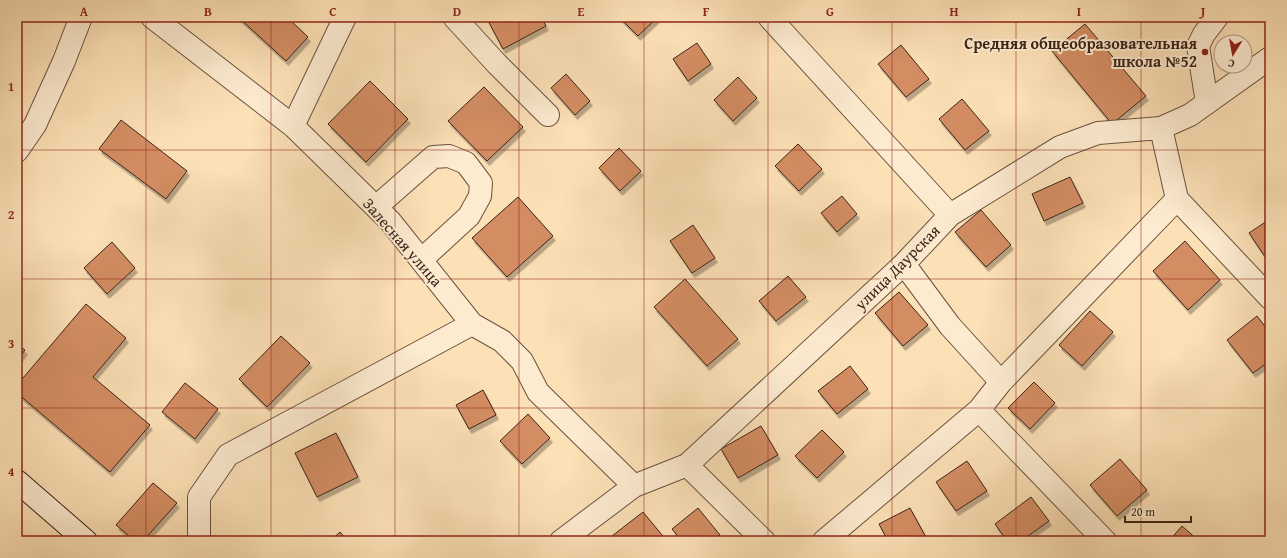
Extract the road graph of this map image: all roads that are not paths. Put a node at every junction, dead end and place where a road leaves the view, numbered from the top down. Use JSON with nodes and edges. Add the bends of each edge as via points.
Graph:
{"nodes":[{"id":1,"x":81,"y":17,"type":"edge"},
{"id":2,"x":152,"y":17,"type":"edge"},
{"id":3,"x":345,"y":17,"type":"edge"},
{"id":4,"x":454,"y":17,"type":"edge"},
{"id":5,"x":769,"y":17,"type":"edge"},
{"id":6,"x":1217,"y":17,"type":"edge"},
{"id":7,"x":1270,"y":58,"type":"edge"},
{"id":8,"x":1207,"y":103,"type":"junction"},
{"id":9,"x":548,"y":115,"type":"dead end"},
{"id":10,"x":293,"y":126,"type":"junction"},
{"id":11,"x":1161,"y":128,"type":"junction"},
{"id":12,"x":17,"y":151,"type":"edge"},
{"id":13,"x":1177,"y":199,"type":"junction"},
{"id":14,"x":376,"y":207,"type":"junction"},
{"id":15,"x":950,"y":215,"type":"junction"},
{"id":16,"x":421,"y":260,"type":"junction"},
{"id":17,"x":904,"y":264,"type":"junction"},
{"id":18,"x":1270,"y":298,"type":"edge"},
{"id":19,"x":472,"y":324,"type":"junction"},
{"id":20,"x":1001,"y":382,"type":"junction"},
{"id":21,"x":979,"y":410,"type":"junction"},
{"id":22,"x":687,"y":465,"type":"junction"},
{"id":23,"x":17,"y":481,"type":"edge"},
{"id":24,"x":634,"y":486,"type":"junction"},
{"id":25,"x":86,"y":541,"type":"edge"},
{"id":26,"x":199,"y":541,"type":"edge"},
{"id":27,"x":561,"y":541,"type":"edge"},
{"id":28,"x":764,"y":541,"type":"edge"},
{"id":29,"x":824,"y":541,"type":"edge"},
{"id":30,"x":1105,"y":541,"type":"edge"}],
"edges":[{"from":1,"to":12,"type":"street","via":[[35,125]]},
{"from":2,"to":10,"type":"street","name":"Залесная улица"},
{"from":3,"to":10,"type":"street"},
{"from":4,"to":9,"type":"street"},
{"from":5,"to":15,"type":"street"},
{"from":6,"to":8,"type":"street","via":[[1198,46]]},
{"from":7,"to":8,"type":"street","name":"улица Даурская"},
{"from":8,"to":11,"type":"street","name":"улица Даурская","via":[[1190,115]]},
{"from":10,"to":14,"type":"street","name":"Залесная улица"},
{"from":11,"to":13,"type":"street"},
{"from":11,"to":15,"type":"street","name":"улица Даурская","via":[[1098,133],[1060,147]]},
{"from":13,"to":18,"type":"street"},
{"from":13,"to":20,"type":"street"},
{"from":14,"to":16,"type":"street","name":"Залесная улица"},
{"from":14,"to":16,"type":"street","via":[[433,157],[449,156],[466,163],[481,183],[480,196],[469,216]]},
{"from":15,"to":17,"type":"street","name":"улица Даурская"},
{"from":16,"to":19,"type":"street","name":"Залесная улица"},
{"from":17,"to":20,"type":"street","via":[[950,326]]},
{"from":17,"to":22,"type":"street","name":"улица Даурская"},
{"from":19,"to":24,"type":"street","name":"Залесная улица","via":[[502,341],[522,361],[538,392]]},
{"from":19,"to":26,"type":"street","via":[[228,455],[199,497]]},
{"from":20,"to":21,"type":"street"},
{"from":21,"to":29,"type":"street"},
{"from":21,"to":30,"type":"street"},
{"from":22,"to":24,"type":"street","name":"улица Даурская"},
{"from":22,"to":28,"type":"street"},
{"from":23,"to":25,"type":"street"},
{"from":24,"to":27,"type":"street","name":"улица Даурская"}]}
